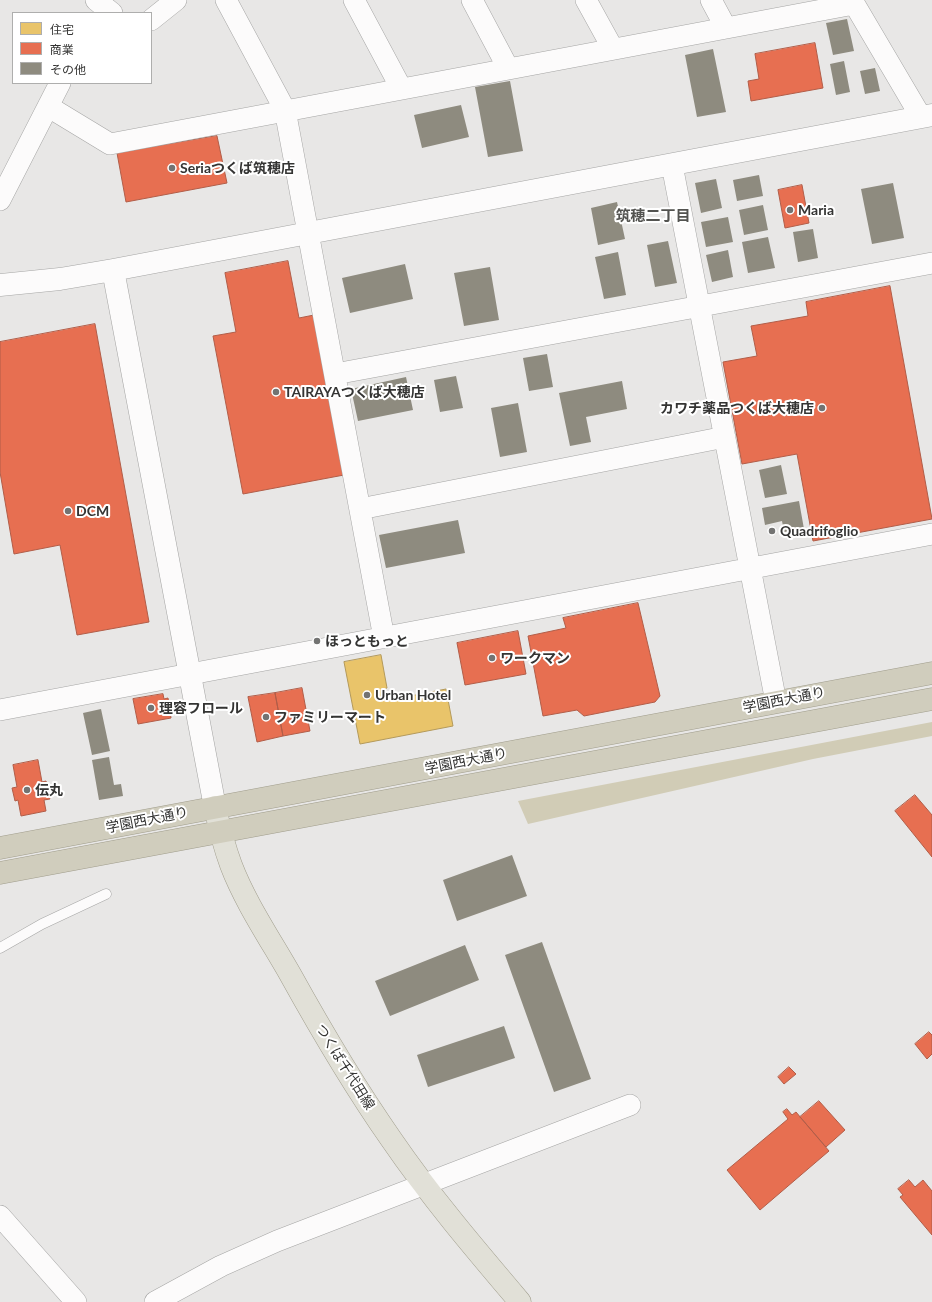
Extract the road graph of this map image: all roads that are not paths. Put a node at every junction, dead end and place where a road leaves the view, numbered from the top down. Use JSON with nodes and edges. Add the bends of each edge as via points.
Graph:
{"nodes":[{"id":1,"x":176,"y":0,"type":"edge"},
{"id":2,"x":226,"y":0,"type":"edge"},
{"id":3,"x":354,"y":0,"type":"edge"},
{"id":4,"x":472,"y":0,"type":"edge"},
{"id":5,"x":586,"y":0,"type":"edge"},
{"id":6,"x":711,"y":0,"type":"edge"},
{"id":7,"x":853,"y":2,"type":"edge"},
{"id":8,"x":152,"y":19,"type":"edge"},
{"id":9,"x":726,"y":28,"type":"junction"},
{"id":10,"x":613,"y":49,"type":"junction"},
{"id":11,"x":508,"y":68,"type":"junction"},
{"id":12,"x":60,"y":84,"type":"edge"},
{"id":13,"x":401,"y":88,"type":"junction"},
{"id":14,"x":49,"y":107,"type":"junction"},
{"id":15,"x":285,"y":110,"type":"junction"},
{"id":16,"x":927,"y":116,"type":"edge"},
{"id":17,"x":672,"y":165,"type":"junction"},
{"id":18,"x":0,"y":200,"type":"edge"},
{"id":19,"x":308,"y":234,"type":"junction"},
{"id":20,"x":932,"y":263,"type":"edge"},
{"id":21,"x":112,"y":270,"type":"junction"},
{"id":22,"x":0,"y":285,"type":"edge"},
{"id":23,"x":700,"y":306,"type":"junction"},
{"id":24,"x":335,"y":374,"type":"junction"},
{"id":25,"x":725,"y":437,"type":"junction"},
{"id":26,"x":360,"y":509,"type":"junction"},
{"id":27,"x":932,"y":534,"type":"edge"},
{"id":28,"x":750,"y":569,"type":"junction"},
{"id":29,"x":384,"y":638,"type":"junction"},
{"id":30,"x":932,"y":673,"type":"edge"},
{"id":31,"x":190,"y":674,"type":"junction"},
{"id":32,"x":932,"y":699,"type":"edge"},
{"id":33,"x":776,"y":702,"type":"junction"},
{"id":34,"x":0,"y":710,"type":"edge"},
{"id":35,"x":215,"y":807,"type":"junction"},
{"id":36,"x":220,"y":832,"type":"junction"},
{"id":37,"x":0,"y":848,"type":"edge"},
{"id":38,"x":0,"y":873,"type":"edge"},
{"id":39,"x":106,"y":894,"type":"dead end"},
{"id":40,"x":0,"y":948,"type":"edge"},
{"id":41,"x":630,"y":1105,"type":"dead end"},
{"id":42,"x":424,"y":1184,"type":"junction"},
{"id":43,"x":0,"y":1216,"type":"edge"},
{"id":44,"x":76,"y":1302,"type":"edge"},
{"id":45,"x":155,"y":1302,"type":"edge"},
{"id":46,"x":520,"y":1302,"type":"edge"}],
"edges":[{"from":1,"to":8,"type":"street"},
{"from":2,"to":15,"type":"street"},
{"from":3,"to":13,"type":"street"},
{"from":4,"to":11,"type":"street"},
{"from":5,"to":10,"type":"street"},
{"from":6,"to":9,"type":"street"},
{"from":7,"to":9,"type":"street"},
{"from":7,"to":16,"type":"street"},
{"from":9,"to":10,"type":"street"},
{"from":10,"to":11,"type":"street"},
{"from":11,"to":13,"type":"street"},
{"from":12,"to":14,"type":"street"},
{"from":13,"to":15,"type":"street"},
{"from":14,"to":15,"type":"street","via":[[110,144]]},
{"from":14,"to":18,"type":"street"},
{"from":15,"to":19,"type":"street"},
{"from":16,"to":17,"type":"street"},
{"from":17,"to":19,"type":"street"},
{"from":17,"to":23,"type":"street"},
{"from":19,"to":21,"type":"street"},
{"from":19,"to":24,"type":"street"},
{"from":20,"to":23,"type":"street"},
{"from":21,"to":22,"type":"street","via":[[60,279]]},
{"from":21,"to":31,"type":"street"},
{"from":23,"to":24,"type":"street"},
{"from":23,"to":25,"type":"street"},
{"from":24,"to":26,"type":"street"},
{"from":25,"to":26,"type":"street"},
{"from":25,"to":28,"type":"street"},
{"from":26,"to":29,"type":"street"},
{"from":27,"to":28,"type":"street"},
{"from":28,"to":29,"type":"street"},
{"from":28,"to":33,"type":"street"},
{"from":29,"to":31,"type":"street"},
{"from":30,"to":33,"type":"highway","name":"学園西大通り"},
{"from":31,"to":34,"type":"street"},
{"from":31,"to":35,"type":"street"},
{"from":32,"to":36,"type":"highway","name":"学園西大通り"},
{"from":33,"to":35,"type":"highway","name":"学園西大通り"},
{"from":35,"to":36,"type":"main road","name":"つくば千代田線"},
{"from":35,"to":37,"type":"highway","name":"学園西大通り"},
{"from":36,"to":38,"type":"highway","name":"学園西大通り"},
{"from":36,"to":42,"type":"main road","name":"つくば千代田線","via":[[244,893],[313,1015],[390,1138]]},
{"from":39,"to":40,"type":"lane","via":[[42,924]]},
{"from":41,"to":42,"type":"street"},
{"from":42,"to":45,"type":"street","via":[[270,1244],[221,1266]]},
{"from":42,"to":46,"type":"main road","name":"つくば千代田線"},
{"from":43,"to":44,"type":"street"}]}
